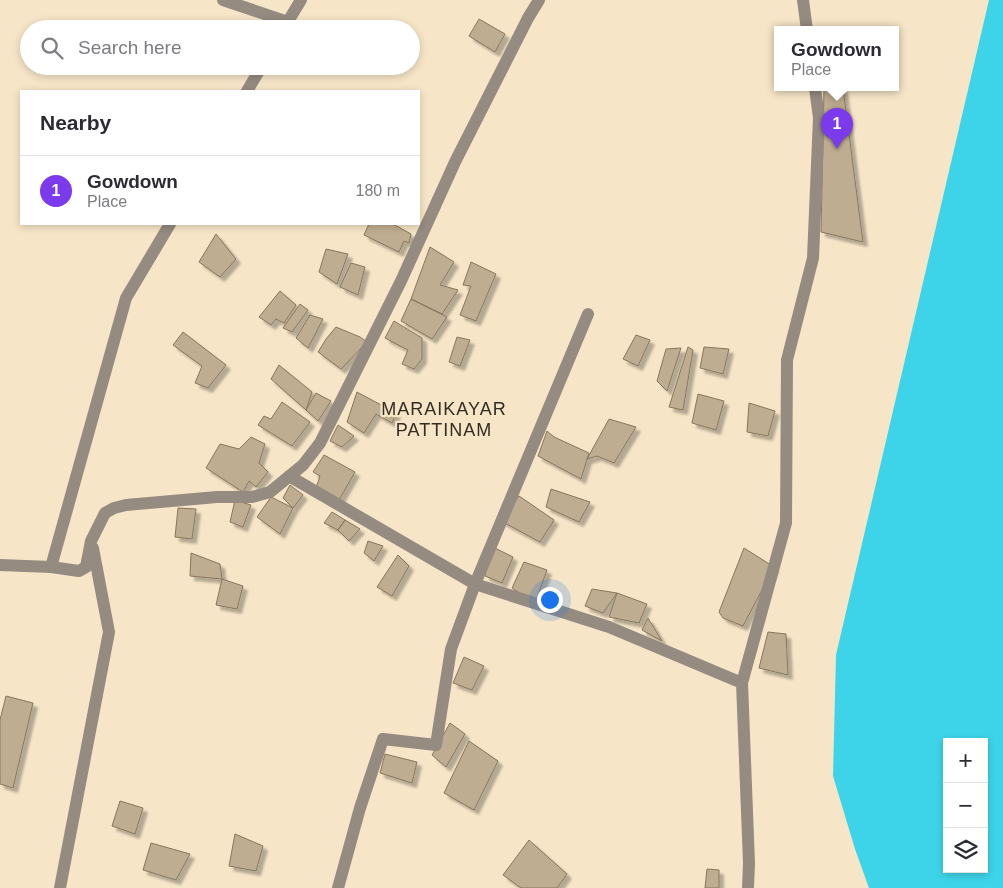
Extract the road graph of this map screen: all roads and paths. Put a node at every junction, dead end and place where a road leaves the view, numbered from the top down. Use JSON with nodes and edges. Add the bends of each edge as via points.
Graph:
{"nodes":[{"id":1,"x":223,"y":0,"type":"edge"},
{"id":2,"x":301,"y":0,"type":"edge"},
{"id":3,"x":539,"y":0,"type":"edge"},
{"id":4,"x":803,"y":0,"type":"edge"},
{"id":5,"x":273,"y":20,"type":"edge"},
{"id":6,"x":289,"y":20,"type":"edge"},
{"id":7,"x":806,"y":26,"type":"edge"},
{"id":8,"x":257,"y":75,"type":"edge"},
{"id":9,"x":248,"y":90,"type":"edge"},
{"id":10,"x":815,"y":91,"type":"edge"},
{"id":11,"x":169,"y":225,"type":"edge"},
{"id":12,"x":588,"y":314,"type":"dead end"},
{"id":13,"x":289,"y":476,"type":"junction"},
{"id":14,"x":91,"y":541,"type":"junction"},
{"id":15,"x":0,"y":564,"type":"edge"},
{"id":16,"x":51,"y":567,"type":"junction"},
{"id":17,"x":475,"y":584,"type":"junction"},
{"id":18,"x":742,"y":682,"type":"junction"},
{"id":19,"x":60,"y":888,"type":"edge"},
{"id":20,"x":338,"y":888,"type":"edge"},
{"id":21,"x":748,"y":888,"type":"edge"}],
"edges":[{"from":1,"to":5,"type":"street"},
{"from":2,"to":6,"type":"street"},
{"from":3,"to":13,"type":"street","via":[[456,162],[320,443],[303,465]]},
{"from":4,"to":7,"type":"street"},
{"from":8,"to":9,"type":"street"},
{"from":10,"to":18,"type":"street","via":[[819,118],[813,258],[788,360],[786,523]]},
{"from":11,"to":16,"type":"street","via":[[126,298]]},
{"from":12,"to":17,"type":"street"},
{"from":13,"to":14,"type":"street","via":[[270,492],[252,497],[217,497],[114,508],[106,513]]},
{"from":13,"to":17,"type":"street"},
{"from":14,"to":16,"type":"street","via":[[86,567],[79,572]]},
{"from":14,"to":19,"type":"street","via":[[109,632]]},
{"from":15,"to":16,"type":"street"},
{"from":17,"to":18,"type":"street","via":[[609,627]]},
{"from":17,"to":20,"type":"street","via":[[451,649],[436,746],[383,739]]},
{"from":18,"to":21,"type":"street"}]}
